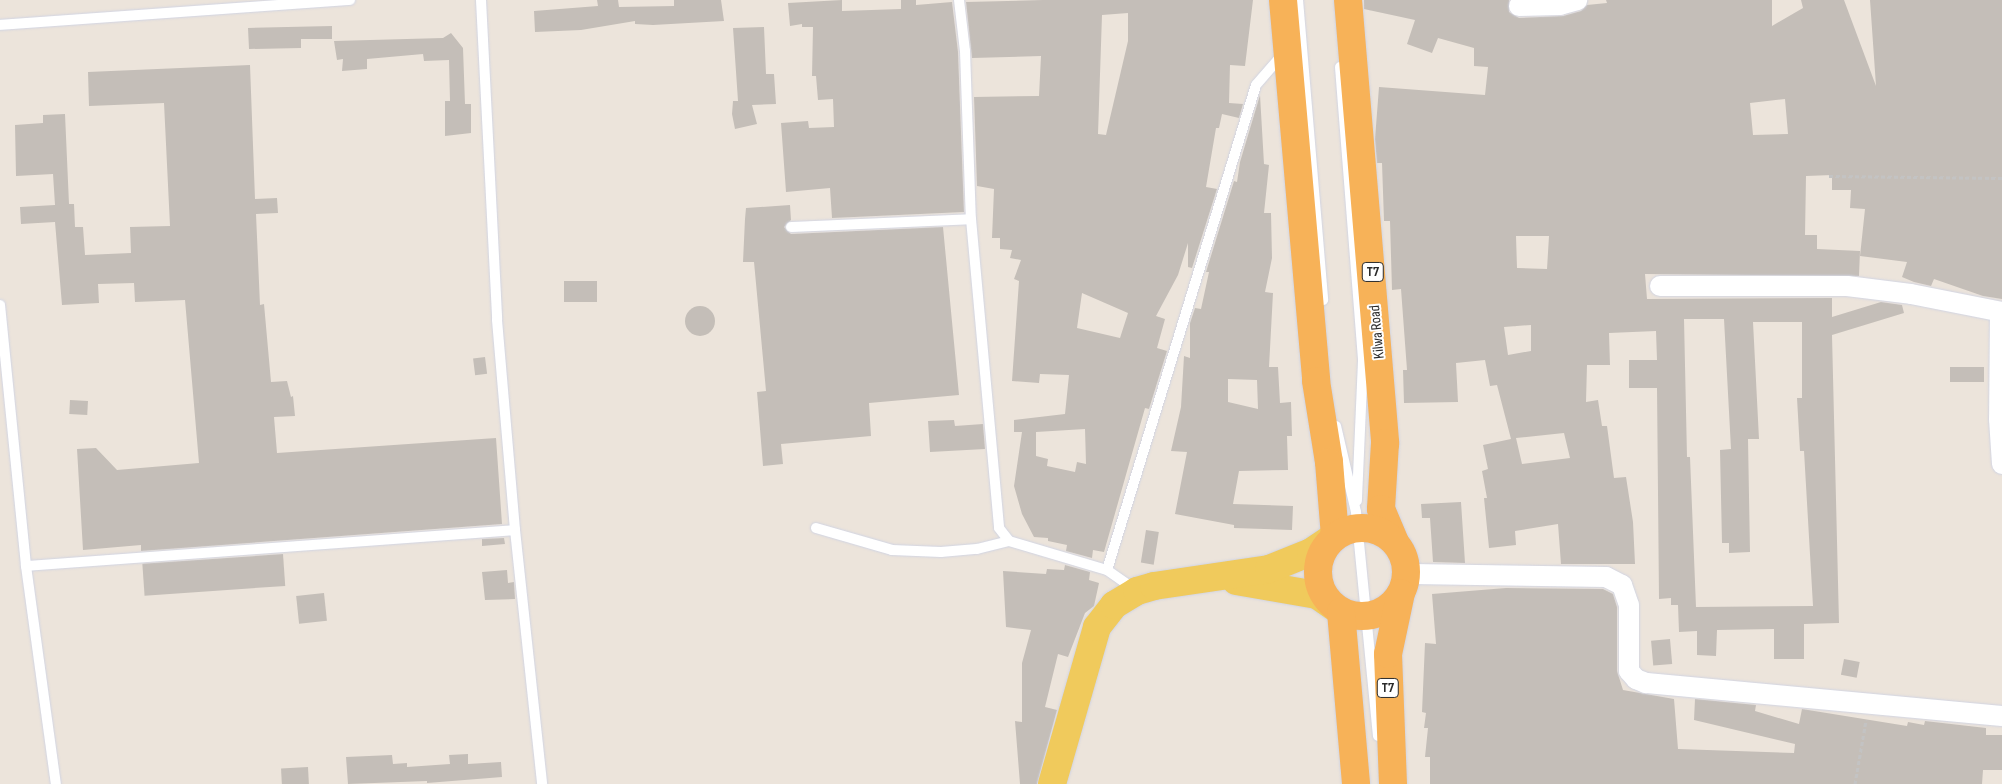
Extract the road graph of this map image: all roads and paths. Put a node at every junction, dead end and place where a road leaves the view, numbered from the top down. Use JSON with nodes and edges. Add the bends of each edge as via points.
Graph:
{"nodes":[{"id":1,"x":350,"y":0,"type":"edge"},
{"id":2,"x":481,"y":0,"type":"edge"},
{"id":3,"x":959,"y":0,"type":"edge"},
{"id":4,"x":1283,"y":0,"type":"edge"},
{"id":5,"x":1298,"y":0,"type":"edge"},
{"id":6,"x":1348,"y":0,"type":"edge"},
{"id":7,"x":1577,"y":0,"type":"edge"},
{"id":8,"x":1519,"y":6,"type":"dead end"},
{"id":9,"x":0,"y":24,"type":"edge"},
{"id":10,"x":1285,"y":47,"type":"junction"},
{"id":11,"x":1339,"y":58,"type":"dead end"},
{"id":12,"x":1828,"y":176,"type":"dead end"},
{"id":13,"x":2002,"y":178,"type":"edge"},
{"id":14,"x":971,"y":219,"type":"junction"},
{"id":15,"x":791,"y":227,"type":"dead end"},
{"id":16,"x":1660,"y":286,"type":"dead end"},
{"id":17,"x":0,"y":304,"type":"edge"},
{"id":18,"x":2001,"y":312,"type":"edge"},
{"id":19,"x":1324,"y":314,"type":"dead end"},
{"id":20,"x":1334,"y":414,"type":"dead end"},
{"id":21,"x":2002,"y":464,"type":"edge"},
{"id":22,"x":1350,"y":525,"type":"junction"},
{"id":23,"x":816,"y":528,"type":"dead end"},
{"id":24,"x":515,"y":530,"type":"junction"},
{"id":25,"x":1009,"y":541,"type":"junction"},
{"id":26,"x":1395,"y":542,"type":"junction"},
{"id":27,"x":26,"y":566,"type":"junction"},
{"id":28,"x":1406,"y":566,"type":"junction"},
{"id":29,"x":1106,"y":570,"type":"junction"},
{"id":30,"x":1220,"y":578,"type":"junction"},
{"id":31,"x":1136,"y":591,"type":"junction"},
{"id":32,"x":1401,"y":593,"type":"junction"},
{"id":33,"x":1341,"y":612,"type":"junction"},
{"id":34,"x":1368,"y":616,"type":"junction"},
{"id":35,"x":1869,"y":705,"type":"junction"},
{"id":36,"x":2002,"y":716,"type":"edge"},
{"id":37,"x":1379,"y":744,"type":"dead end"},
{"id":38,"x":1387,"y":774,"type":"edge"},
{"id":39,"x":56,"y":784,"type":"edge"},
{"id":40,"x":542,"y":784,"type":"edge"},
{"id":41,"x":1052,"y":784,"type":"edge"},
{"id":42,"x":1356,"y":784,"type":"edge"},
{"id":43,"x":1382,"y":784,"type":"edge"},
{"id":44,"x":1855,"y":784,"type":"edge"}],
"edges":[{"from":1,"to":9,"type":"lane"},
{"from":2,"to":24,"type":"lane","via":[[493,260]]},
{"from":3,"to":14,"type":"lane","via":[[965,51]]},
{"from":4,"to":10,"type":"highway"},
{"from":5,"to":19,"type":"lane"},
{"from":6,"to":26,"type":"highway","name":"Kilwa Road","number":"T7","via":[[1385,443],[1381,509]]},
{"from":7,"to":8,"type":"street","via":[[1560,5]]},
{"from":10,"to":22,"type":"highway","via":[[1316,381],[1329,462]]},
{"from":10,"to":29,"type":"lane","via":[[1278,62],[1256,86]]},
{"from":11,"to":22,"type":"lane","via":[[1363,361]]},
{"from":12,"to":13,"type":"path"},
{"from":14,"to":15,"type":"lane"},
{"from":14,"to":25,"type":"lane","via":[[995,506],[999,528]]},
{"from":16,"to":18,"type":"street","via":[[1847,286],[1911,294]]},
{"from":17,"to":27,"type":"lane"},
{"from":18,"to":21,"type":"street","via":[[1999,420]]},
{"from":20,"to":22,"type":"lane"},
{"from":22,"to":26,"type":"highway","via":[[1382,532]]},
{"from":22,"to":30,"type":"main road","via":[[1311,552],[1269,569]]},
{"from":22,"to":33,"type":"highway","via":[[1322,550],[1317,568],[1319,587],[1329,603]]},
{"from":22,"to":34,"type":"lane"},
{"from":23,"to":25,"type":"lane","via":[[892,550],[950,551]]},
{"from":24,"to":27,"type":"lane"},
{"from":24,"to":40,"type":"lane"},
{"from":25,"to":29,"type":"lane"},
{"from":26,"to":28,"type":"highway","number":"T7"},
{"from":27,"to":39,"type":"lane"},
{"from":28,"to":32,"type":"highway","number":"T7"},
{"from":28,"to":35,"type":"street","via":[[1412,574],[1606,577],[1622,584],[1628,594],[1629,671],[1636,679],[1646,683]]},
{"from":29,"to":31,"type":"lane"},
{"from":30,"to":31,"type":"main road"},
{"from":30,"to":33,"type":"main road","via":[[1317,595]]},
{"from":31,"to":41,"type":"main road","via":[[1114,605],[1098,627]]},
{"from":32,"to":34,"type":"highway","via":[[1383,612]]},
{"from":32,"to":38,"type":"highway","number":"T7","via":[[1388,654]]},
{"from":33,"to":34,"type":"highway"},
{"from":33,"to":42,"type":"highway"},
{"from":34,"to":37,"type":"lane"},
{"from":35,"to":36,"type":"street"},
{"from":35,"to":44,"type":"path"},
{"from":38,"to":43,"type":"lane"}]}
